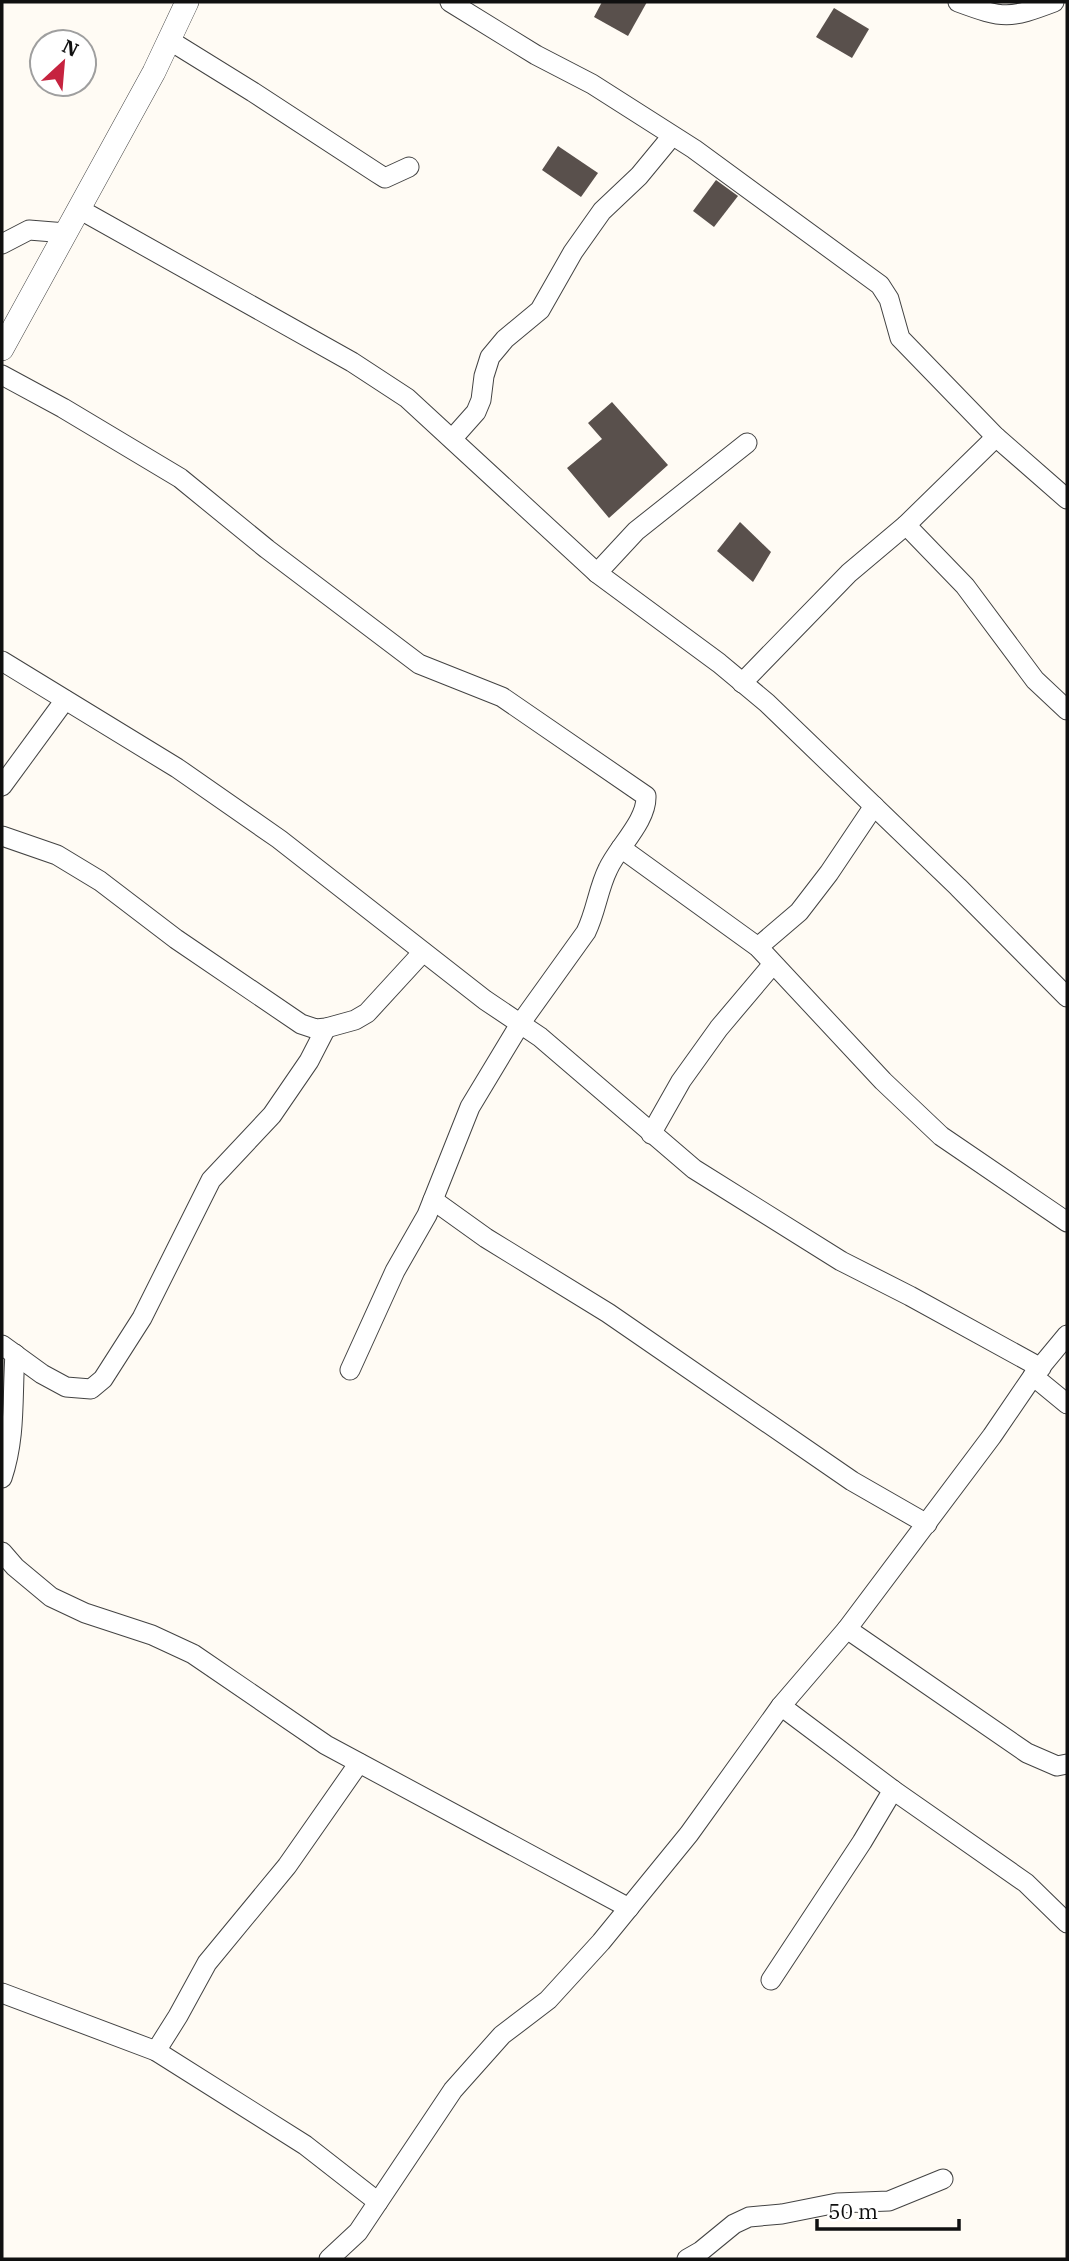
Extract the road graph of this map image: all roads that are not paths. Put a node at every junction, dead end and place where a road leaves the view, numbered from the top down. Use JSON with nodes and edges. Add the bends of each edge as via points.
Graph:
{"nodes":[{"id":1,"x":187,"y":2,"type":"edge"},
{"id":2,"x":450,"y":2,"type":"edge"},
{"id":3,"x":958,"y":2,"type":"edge"},
{"id":4,"x":1054,"y":2,"type":"edge"},
{"id":5,"x":169,"y":40,"type":"junction"},
{"id":6,"x":672,"y":136,"type":"junction"},
{"id":7,"x":409,"y":167,"type":"dead end"},
{"id":8,"x":79,"y":209,"type":"junction"},
{"id":9,"x":66,"y":233,"type":"junction"},
{"id":10,"x":2,"y":244,"type":"edge"},
{"id":11,"x":2,"y":349,"type":"edge"},
{"id":12,"x":2,"y":375,"type":"edge"},
{"id":13,"x":996,"y":437,"type":"junction"},
{"id":14,"x":452,"y":439,"type":"junction"},
{"id":15,"x":747,"y":443,"type":"dead end"},
{"id":16,"x":1067,"y":499,"type":"edge"},
{"id":17,"x":906,"y":524,"type":"junction"},
{"id":18,"x":597,"y":573,"type":"junction"},
{"id":19,"x":2,"y":661,"type":"edge"},
{"id":20,"x":742,"y":683,"type":"junction"},
{"id":21,"x":65,"y":700,"type":"junction"},
{"id":22,"x":1067,"y":710,"type":"edge"},
{"id":23,"x":2,"y":786,"type":"edge"},
{"id":24,"x":874,"y":806,"type":"junction"},
{"id":25,"x":2,"y":836,"type":"edge"},
{"id":26,"x":621,"y":848,"type":"junction"},
{"id":27,"x":758,"y":947,"type":"junction"},
{"id":28,"x":423,"y":952,"type":"junction"},
{"id":29,"x":773,"y":964,"type":"junction"},
{"id":30,"x":1067,"y":997,"type":"edge"},
{"id":31,"x":520,"y":1024,"type":"junction"},
{"id":32,"x":326,"y":1028,"type":"junction"},
{"id":33,"x":651,"y":1134,"type":"junction"},
{"id":34,"x":433,"y":1200,"type":"junction"},
{"id":35,"x":1067,"y":1222,"type":"edge"},
{"id":36,"x":1067,"y":1335,"type":"edge"},
{"id":37,"x":8,"y":1349,"type":"edge"},
{"id":38,"x":350,"y":1370,"type":"dead end"},
{"id":39,"x":1037,"y":1372,"type":"junction"},
{"id":40,"x":1067,"y":1404,"type":"edge"},
{"id":41,"x":2,"y":1478,"type":"edge"},
{"id":42,"x":927,"y":1524,"type":"junction"},
{"id":43,"x":2,"y":1552,"type":"edge"},
{"id":44,"x":847,"y":1629,"type":"junction"},
{"id":45,"x":781,"y":1706,"type":"junction"},
{"id":46,"x":359,"y":1763,"type":"junction"},
{"id":47,"x":1067,"y":1764,"type":"edge"},
{"id":48,"x":893,"y":1790,"type":"junction"},
{"id":49,"x":629,"y":1908,"type":"junction"},
{"id":50,"x":1067,"y":1923,"type":"edge"},
{"id":51,"x":771,"y":1980,"type":"dead end"},
{"id":52,"x":2,"y":1993,"type":"edge"},
{"id":53,"x":156,"y":2051,"type":"junction"},
{"id":54,"x":943,"y":2179,"type":"dead end"},
{"id":55,"x":378,"y":2202,"type":"junction"},
{"id":56,"x":329,"y":2259,"type":"edge"},
{"id":57,"x":687,"y":2259,"type":"edge"}],
"edges":[{"from":1,"to":5,"type":"street"},
{"from":2,"to":6,"type":"street"},
{"from":3,"to":4,"type":"street","via":[[993,15],[1019,15]]},
{"from":5,"to":7,"type":"street","via":[[386,178]]},
{"from":5,"to":8,"type":"street"},
{"from":6,"to":13,"type":"street","via":[[880,285],[900,338]]},
{"from":6,"to":14,"type":"street","via":[[602,211],[540,310],[491,357],[476,412]]},
{"from":8,"to":9,"type":"street"},
{"from":8,"to":14,"type":"street","via":[[352,362],[407,398]]},
{"from":9,"to":10,"type":"street","via":[[29,230]]},
{"from":9,"to":11,"type":"street"},
{"from":12,"to":26,"type":"street","via":[[180,478],[419,664],[502,697],[639,790],[646,796],[646,806]]},
{"from":13,"to":16,"type":"street"},
{"from":13,"to":17,"type":"street"},
{"from":14,"to":18,"type":"street"},
{"from":15,"to":18,"type":"street","via":[[636,531]]},
{"from":17,"to":20,"type":"street","via":[[849,573]]},
{"from":17,"to":22,"type":"street","via":[[965,586],[1035,680]]},
{"from":18,"to":20,"type":"street"},
{"from":19,"to":21,"type":"street"},
{"from":20,"to":24,"type":"street"},
{"from":21,"to":23,"type":"street"},
{"from":21,"to":28,"type":"street","via":[[177,768],[279,839]]},
{"from":24,"to":27,"type":"street","via":[[799,912]]},
{"from":24,"to":30,"type":"street"},
{"from":25,"to":32,"type":"street","via":[[57,855],[290,1019]]},
{"from":26,"to":27,"type":"street"},
{"from":26,"to":31,"type":"street","via":[[599,887],[586,932]]},
{"from":27,"to":29,"type":"street"},
{"from":28,"to":31,"type":"street"},
{"from":28,"to":32,"type":"street","via":[[367,1013]]},
{"from":29,"to":33,"type":"street","via":[[719,1028]]},
{"from":29,"to":35,"type":"street","via":[[941,1136]]},
{"from":31,"to":33,"type":"street"},
{"from":31,"to":34,"type":"street","via":[[470,1107]]},
{"from":32,"to":37,"type":"street","via":[[281,1103],[211,1180],[142,1318],[103,1379],[91,1389],[66,1387]]},
{"from":33,"to":39,"type":"street","via":[[694,1168],[841,1261],[910,1296]]},
{"from":34,"to":38,"type":"street"},
{"from":34,"to":42,"type":"street","via":[[608,1313],[852,1481]]},
{"from":36,"to":39,"type":"street"},
{"from":37,"to":41,"type":"street","via":[[13,1427]]},
{"from":39,"to":40,"type":"street"},
{"from":39,"to":42,"type":"street"},
{"from":42,"to":44,"type":"street"},
{"from":43,"to":46,"type":"street","via":[[51,1597],[193,1654]]},
{"from":44,"to":45,"type":"street"},
{"from":44,"to":47,"type":"street","via":[[1027,1753],[1057,1766]]},
{"from":45,"to":48,"type":"street"},
{"from":45,"to":49,"type":"street"},
{"from":46,"to":49,"type":"street"},
{"from":46,"to":53,"type":"street","via":[[287,1866],[207,1963]]},
{"from":48,"to":50,"type":"street","via":[[1026,1882]]},
{"from":48,"to":51,"type":"street"},
{"from":49,"to":55,"type":"street","via":[[548,2000],[502,2035],[453,2090]]},
{"from":52,"to":53,"type":"street"},
{"from":53,"to":55,"type":"street","via":[[305,2146]]},
{"from":54,"to":57,"type":"street","via":[[889,2201],[837,2203],[749,2217]]},
{"from":55,"to":56,"type":"street","via":[[358,2232]]}]}
